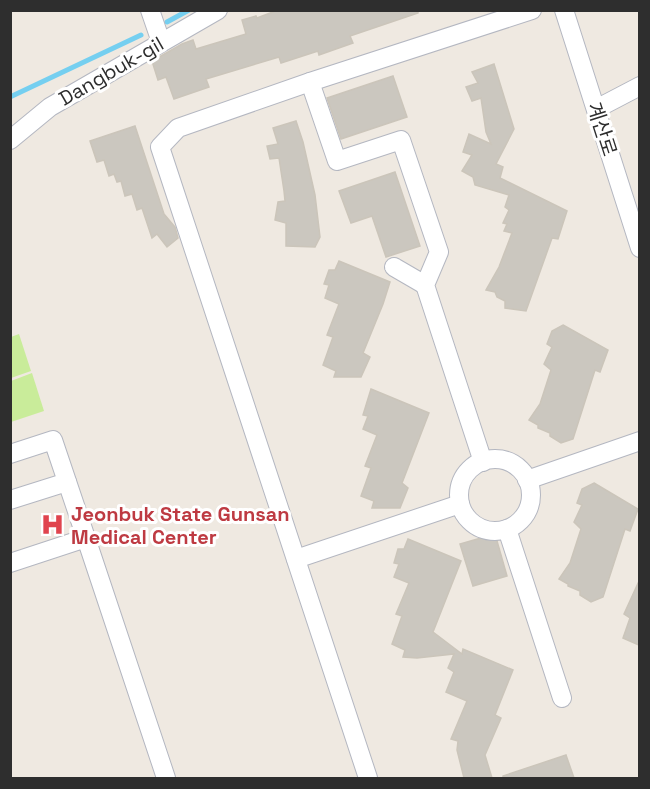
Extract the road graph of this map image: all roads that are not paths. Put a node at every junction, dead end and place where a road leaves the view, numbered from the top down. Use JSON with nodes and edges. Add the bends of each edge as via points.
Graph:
{"nodes":[{"id":1,"x":150,"y":10,"type":"edge"},
{"id":2,"x":218,"y":10,"type":"edge"},
{"id":3,"x":532,"y":10,"type":"edge"},
{"id":4,"x":564,"y":10,"type":"edge"},
{"id":5,"x":161,"y":42,"type":"junction"},
{"id":6,"x":310,"y":82,"type":"junction"},
{"id":7,"x":639,"y":86,"type":"edge"},
{"id":8,"x":596,"y":109,"type":"junction"},
{"id":9,"x":10,"y":140,"type":"edge"},
{"id":10,"x":639,"y":248,"type":"edge"},
{"id":11,"x":394,"y":267,"type":"dead end"},
{"id":12,"x":425,"y":285,"type":"junction"},
{"id":13,"x":639,"y":441,"type":"edge"},
{"id":14,"x":10,"y":454,"type":"edge"},
{"id":15,"x":483,"y":462,"type":"junction"},
{"id":16,"x":527,"y":480,"type":"junction"},
{"id":17,"x":67,"y":482,"type":"junction"},
{"id":18,"x":10,"y":500,"type":"edge"},
{"id":19,"x":460,"y":504,"type":"junction"},
{"id":20,"x":507,"y":529,"type":"junction"},
{"id":21,"x":86,"y":538,"type":"junction"},
{"id":22,"x":296,"y":559,"type":"junction"},
{"id":23,"x":10,"y":563,"type":"edge"},
{"id":24,"x":562,"y":698,"type":"dead end"},
{"id":25,"x":166,"y":778,"type":"edge"},
{"id":26,"x":368,"y":778,"type":"edge"}],
"edges":[{"from":1,"to":5,"type":"street"},
{"from":2,"to":5,"type":"street","name":"Dangbuk-gil"},
{"from":3,"to":6,"type":"street"},
{"from":4,"to":8,"type":"street","name":"계산로"},
{"from":5,"to":9,"type":"street","name":"Dangbuk-gil","via":[[50,107]]},
{"from":6,"to":12,"type":"street","via":[[337,161],[401,140],[438,252]]},
{"from":6,"to":22,"type":"street","via":[[178,128],[160,147]]},
{"from":7,"to":8,"type":"street"},
{"from":8,"to":10,"type":"street","name":"계산로"},
{"from":11,"to":12,"type":"street"},
{"from":12,"to":15,"type":"street"},
{"from":13,"to":16,"type":"street"},
{"from":14,"to":17,"type":"street","via":[[53,440]]},
{"from":15,"to":16,"type":"street","via":[[511,463]]},
{"from":15,"to":19,"type":"street","via":[[468,471],[462,481]]},
{"from":16,"to":20,"type":"street","via":[[530,504],[517,524]]},
{"from":17,"to":18,"type":"street"},
{"from":17,"to":21,"type":"street"},
{"from":19,"to":20,"type":"street","via":[[465,515],[483,530]]},
{"from":19,"to":22,"type":"street"},
{"from":20,"to":24,"type":"street"},
{"from":21,"to":23,"type":"street"},
{"from":21,"to":25,"type":"street"},
{"from":22,"to":26,"type":"street"}]}
